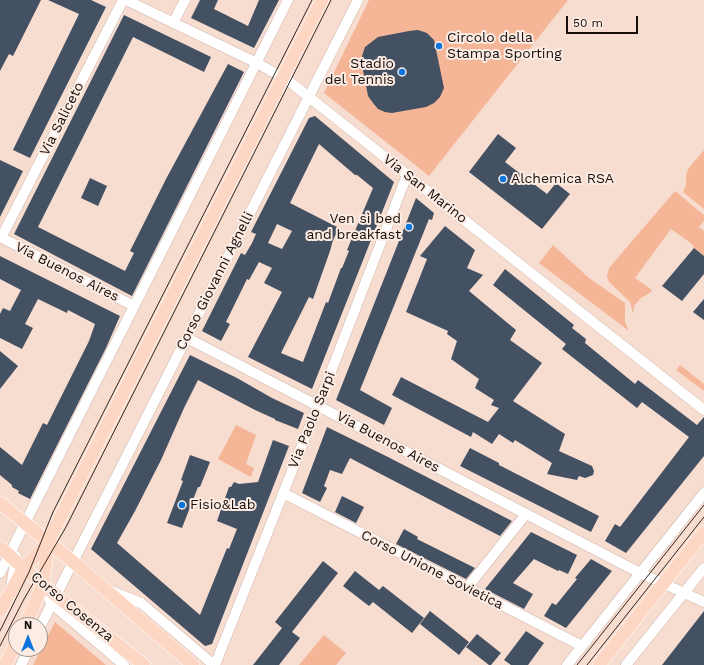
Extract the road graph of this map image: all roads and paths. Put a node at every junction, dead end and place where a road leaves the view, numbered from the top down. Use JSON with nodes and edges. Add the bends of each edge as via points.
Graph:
{"nodes":[{"id":1,"x":122,"y":0,"type":"edge"},
{"id":2,"x":126,"y":0,"type":"edge"},
{"id":3,"x":184,"y":0,"type":"edge"},
{"id":4,"x":288,"y":0,"type":"edge"},
{"id":5,"x":322,"y":0,"type":"edge"},
{"id":6,"x":358,"y":0,"type":"edge"},
{"id":7,"x":173,"y":23,"type":"junction"},
{"id":8,"x":256,"y":64,"type":"junction"},
{"id":9,"x":283,"y":77,"type":"junction"},
{"id":10,"x":308,"y":97,"type":"junction"},
{"id":11,"x":407,"y":175,"type":"junction"},
{"id":12,"x":1,"y":238,"type":"edge"},
{"id":13,"x":134,"y":306,"type":"junction"},
{"id":14,"x":187,"y":338,"type":"junction"},
{"id":15,"x":318,"y":406,"type":"junction"},
{"id":16,"x":704,"y":410,"type":"edge"},
{"id":17,"x":283,"y":493,"type":"junction"},
{"id":18,"x":704,"y":493,"type":"edge"},
{"id":19,"x":0,"y":504,"type":"edge"},
{"id":20,"x":526,"y":514,"type":"junction"},
{"id":21,"x":24,"y":523,"type":"junction"},
{"id":22,"x":704,"y":532,"type":"edge"},
{"id":23,"x":48,"y":542,"type":"junction"},
{"id":24,"x":12,"y":558,"type":"edge"},
{"id":25,"x":73,"y":562,"type":"junction"},
{"id":26,"x":704,"y":568,"type":"edge"},
{"id":27,"x":0,"y":573,"type":"edge"},
{"id":28,"x":640,"y":573,"type":"junction"},
{"id":29,"x":663,"y":584,"type":"junction"},
{"id":30,"x":467,"y":588,"type":"junction"},
{"id":31,"x":104,"y":589,"type":"junction"},
{"id":32,"x":49,"y":593,"type":"junction"},
{"id":33,"x":684,"y":593,"type":"junction"},
{"id":34,"x":704,"y":602,"type":"edge"},
{"id":35,"x":0,"y":612,"type":"edge"},
{"id":36,"x":29,"y":617,"type":"edge"},
{"id":37,"x":43,"y":617,"type":"edge"},
{"id":38,"x":582,"y":646,"type":"junction"},
{"id":39,"x":124,"y":665,"type":"edge"},
{"id":40,"x":144,"y":665,"type":"edge"},
{"id":41,"x":193,"y":665,"type":"edge"},
{"id":42,"x":214,"y":665,"type":"edge"},
{"id":43,"x":567,"y":665,"type":"edge"},
{"id":44,"x":599,"y":665,"type":"edge"},
{"id":45,"x":626,"y":665,"type":"edge"}],
"edges":[{"from":1,"to":12,"type":"street","name":"Via Saliceto"},
{"from":2,"to":7,"type":"street","name":"Via San Marino"},
{"from":3,"to":7,"type":"street"},
{"from":4,"to":8,"type":"street","name":"Corso Giovanni Agnelli"},
{"from":5,"to":9,"type":"main road","name":"Corso Giovanni Agnelli"},
{"from":6,"to":10,"type":"street","name":"Corso Giovanni Agnelli"},
{"from":7,"to":8,"type":"street","name":"Via San Marino"},
{"from":8,"to":9,"type":"street","name":"Via San Marino"},
{"from":8,"to":13,"type":"street","name":"Corso Giovanni Agnelli"},
{"from":9,"to":10,"type":"street","name":"Via San Marino"},
{"from":9,"to":23,"type":"main road","name":"Corso Giovanni Agnelli"},
{"from":10,"to":11,"type":"street","name":"Via San Marino"},
{"from":10,"to":14,"type":"street","name":"Corso Giovanni Agnelli"},
{"from":11,"to":15,"type":"street","name":"Via Paolo Sarpi"},
{"from":11,"to":16,"type":"street","name":"Via San Marino"},
{"from":12,"to":13,"type":"street","name":"Via Buenos Aires"},
{"from":13,"to":21,"type":"street","name":"Corso Giovanni Agnelli"},
{"from":14,"to":15,"type":"street","name":"Via Buenos Aires"},
{"from":14,"to":25,"type":"street","name":"Corso Giovanni Agnelli"},
{"from":15,"to":17,"type":"street","name":"Via Paolo Sarpi"},
{"from":15,"to":20,"type":"street","name":"Via Buenos Aires"},
{"from":17,"to":30,"type":"street","name":"Corso Unione Sovietica"},
{"from":17,"to":42,"type":"street","name":"Via Paolo Sarpi"},
{"from":18,"to":28,"type":"street"},
{"from":19,"to":21,"type":"main road"},
{"from":20,"to":28,"type":"street","name":"Via Buenos Aires"},
{"from":20,"to":30,"type":"street"},
{"from":21,"to":23,"type":"main road"},
{"from":21,"to":24,"type":"street","name":"Corso Giovanni Agnelli"},
{"from":22,"to":29,"type":"main road"},
{"from":23,"to":24,"type":"main road","name":"Corso Giovanni Agnelli"},
{"from":23,"to":25,"type":"main road"},
{"from":23,"to":32,"type":"main road","name":"Corso Giovanni Agnelli"},
{"from":24,"to":27,"type":"street","name":"Corso Giovanni Agnelli"},
{"from":24,"to":32,"type":"main road","name":"Corso Cosenza"},
{"from":24,"to":35,"type":"main road","name":"Corso Giovanni Agnelli","via":[[11,590]]},
{"from":25,"to":31,"type":"main road"},
{"from":25,"to":32,"type":"street","name":"Corso Giovanni Agnelli"},
{"from":26,"to":33,"type":"street"},
{"from":28,"to":29,"type":"street","name":"Via Buenos Aires"},
{"from":28,"to":38,"type":"street"},
{"from":29,"to":33,"type":"street","name":"Via Buenos Aires"},
{"from":29,"to":44,"type":"main road"},
{"from":30,"to":38,"type":"street","name":"Corso Unione Sovietica"},
{"from":31,"to":41,"type":"main road"},
{"from":31,"to":42,"type":"street","via":[[141,603]]},
{"from":32,"to":36,"type":"main road","name":"Corso Giovanni Agnelli","via":[[34,606]]},
{"from":32,"to":37,"type":"street","name":"Corso Giovanni Agnelli"},
{"from":32,"to":39,"type":"street","name":"Corso Cosenza"},
{"from":32,"to":40,"type":"main road","name":"Corso Cosenza"},
{"from":33,"to":34,"type":"street","name":"Via Buenos Aires"},
{"from":33,"to":45,"type":"street"},
{"from":38,"to":43,"type":"street"}]}
